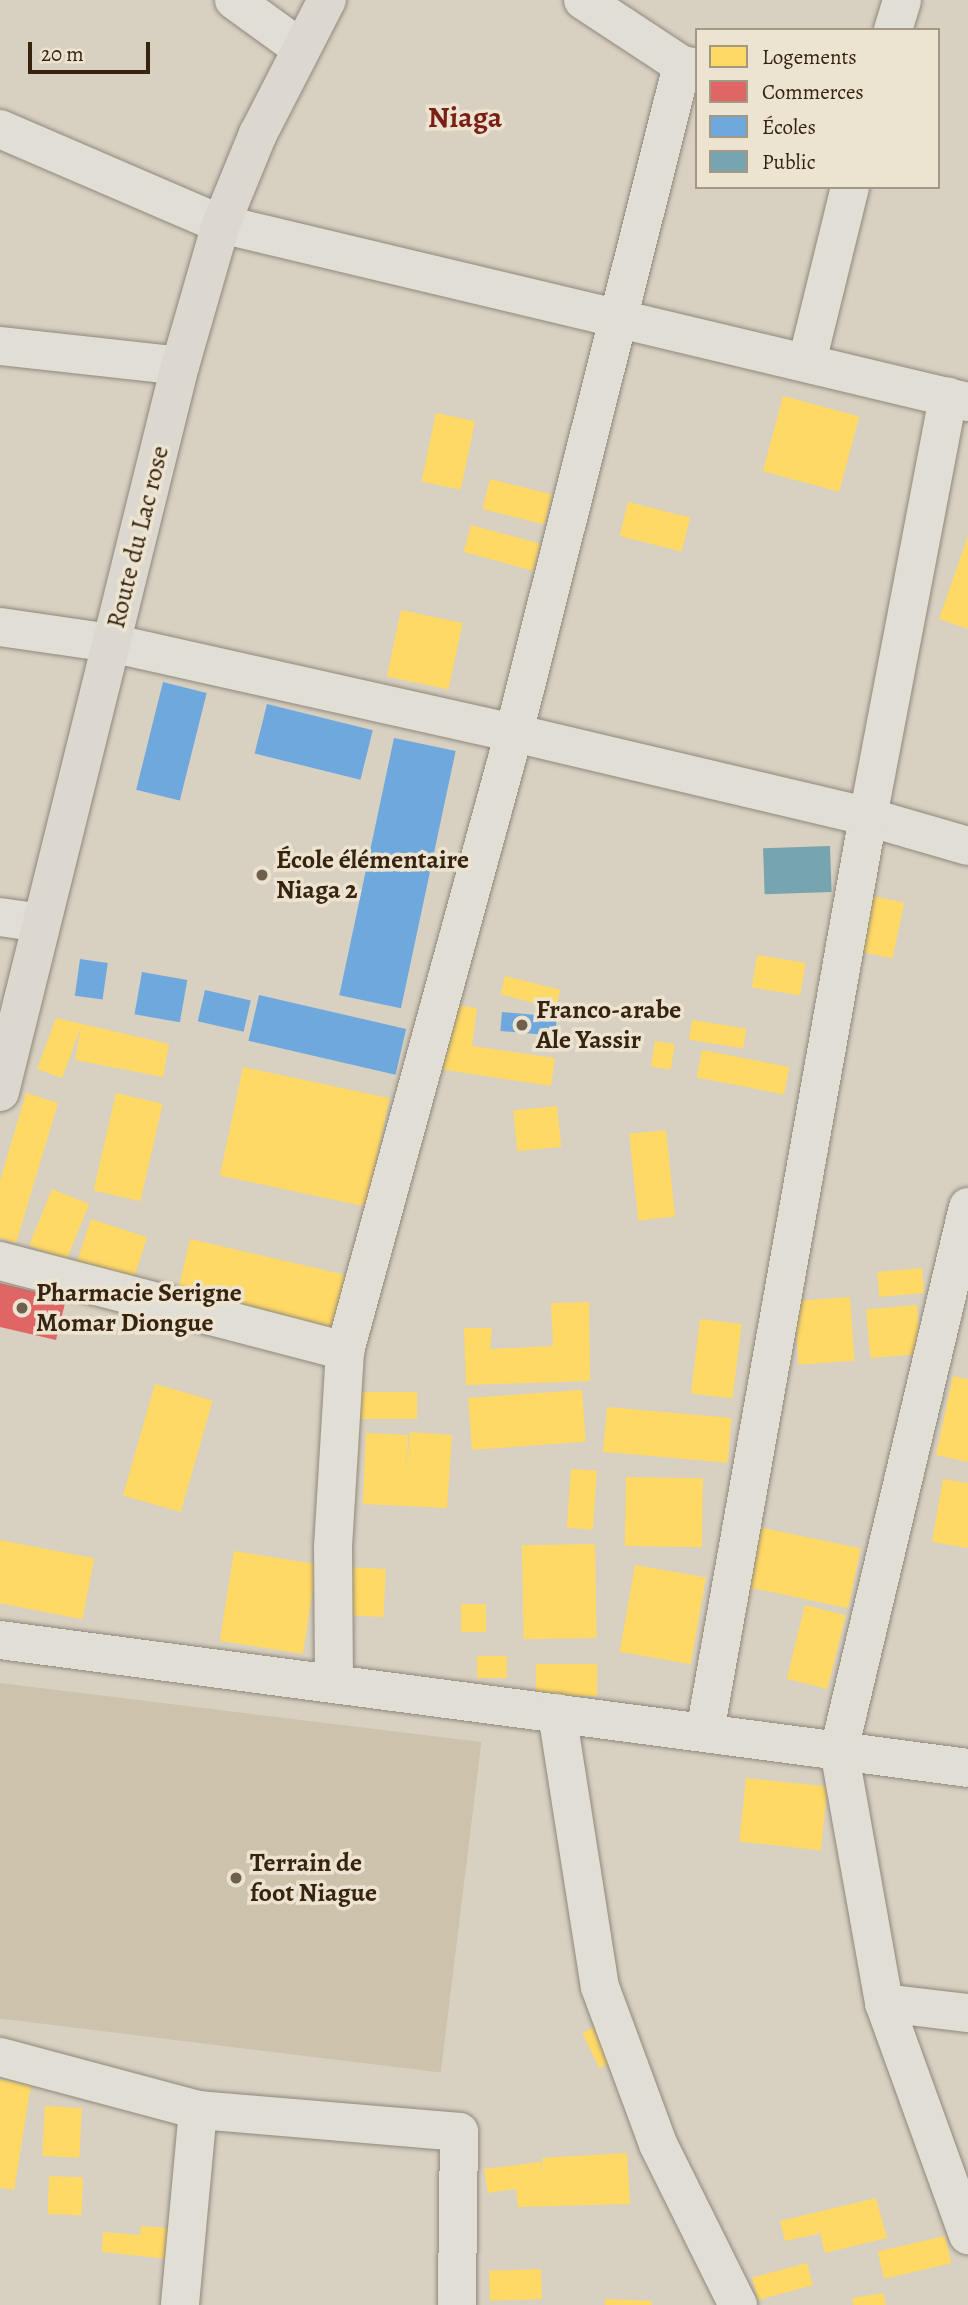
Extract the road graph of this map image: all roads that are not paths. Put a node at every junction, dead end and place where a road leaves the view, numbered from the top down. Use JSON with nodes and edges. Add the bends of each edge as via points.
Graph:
{"nodes":[{"id":1,"x":234,"y":0,"type":"edge"},
{"id":2,"x":327,"y":0,"type":"edge"},
{"id":3,"x":583,"y":0,"type":"edge"},
{"id":4,"x":902,"y":0,"type":"edge"},
{"id":5,"x":894,"y":28,"type":"edge"},
{"id":6,"x":299,"y":47,"type":"junction"},
{"id":7,"x":689,"y":66,"type":"edge"},
{"id":8,"x":0,"y":129,"type":"edge"},
{"id":9,"x":850,"y":189,"type":"edge"},
{"id":10,"x":221,"y":224,"type":"junction"},
{"id":11,"x":621,"y":316,"type":"junction"},
{"id":12,"x":0,"y":346,"type":"edge"},
{"id":13,"x":807,"y":362,"type":"junction"},
{"id":14,"x":180,"y":366,"type":"junction"},
{"id":15,"x":958,"y":400,"type":"edge"},
{"id":16,"x":0,"y":627,"type":"edge"},
{"id":17,"x":111,"y":643,"type":"junction"},
{"id":18,"x":514,"y":733,"type":"junction"},
{"id":19,"x":868,"y":817,"type":"junction"},
{"id":20,"x":968,"y":846,"type":"edge"},
{"id":21,"x":0,"y":917,"type":"edge"},
{"id":22,"x":41,"y":923,"type":"junction"},
{"id":23,"x":0,"y":1092,"type":"edge"},
{"id":24,"x":968,"y":1207,"type":"edge"},
{"id":25,"x":0,"y":1261,"type":"edge"},
{"id":26,"x":345,"y":1351,"type":"junction"},
{"id":27,"x":0,"y":1640,"type":"edge"},
{"id":28,"x":334,"y":1684,"type":"junction"},
{"id":29,"x":557,"y":1713,"type":"junction"},
{"id":30,"x":705,"y":1732,"type":"junction"},
{"id":31,"x":839,"y":1750,"type":"junction"},
{"id":32,"x":968,"y":1768,"type":"edge"},
{"id":33,"x":884,"y":2003,"type":"junction"},
{"id":34,"x":968,"y":2013,"type":"edge"},
{"id":35,"x":0,"y":2057,"type":"edge"},
{"id":36,"x":198,"y":2110,"type":"junction"},
{"id":37,"x":968,"y":2235,"type":"edge"},
{"id":38,"x":180,"y":2305,"type":"edge"},
{"id":39,"x":457,"y":2305,"type":"edge"},
{"id":40,"x":738,"y":2305,"type":"edge"}],
"edges":[{"from":1,"to":6,"type":"street"},
{"from":2,"to":6,"type":"main road","name":"Route du Lac rose"},
{"from":3,"to":7,"type":"street"},
{"from":4,"to":5,"type":"street"},
{"from":6,"to":10,"type":"main road","name":"Route du Lac rose"},
{"from":7,"to":11,"type":"street"},
{"from":8,"to":10,"type":"street"},
{"from":9,"to":13,"type":"street"},
{"from":10,"to":11,"type":"street"},
{"from":10,"to":14,"type":"main road","name":"Route du Lac rose"},
{"from":11,"to":13,"type":"street"},
{"from":11,"to":18,"type":"street"},
{"from":12,"to":14,"type":"street"},
{"from":13,"to":15,"type":"street"},
{"from":14,"to":17,"type":"main road","name":"Route du Lac rose"},
{"from":15,"to":19,"type":"street"},
{"from":16,"to":17,"type":"street"},
{"from":17,"to":18,"type":"street"},
{"from":17,"to":22,"type":"main road","name":"Route du Lac rose"},
{"from":18,"to":19,"type":"street"},
{"from":18,"to":26,"type":"street"},
{"from":19,"to":20,"type":"street"},
{"from":19,"to":30,"type":"street"},
{"from":21,"to":22,"type":"street"},
{"from":22,"to":23,"type":"main road","name":"Route du Lac rose"},
{"from":24,"to":31,"type":"street"},
{"from":25,"to":26,"type":"street"},
{"from":26,"to":28,"type":"street","via":[[333,1547]]},
{"from":27,"to":28,"type":"street"},
{"from":28,"to":29,"type":"street"},
{"from":29,"to":30,"type":"street"},
{"from":29,"to":40,"type":"street","via":[[600,1987],[658,2144]]},
{"from":30,"to":31,"type":"street"},
{"from":31,"to":32,"type":"street"},
{"from":31,"to":33,"type":"street"},
{"from":33,"to":34,"type":"street"},
{"from":33,"to":37,"type":"street"},
{"from":35,"to":36,"type":"street"},
{"from":36,"to":38,"type":"street"},
{"from":36,"to":39,"type":"street","via":[[459,2132]]}]}
